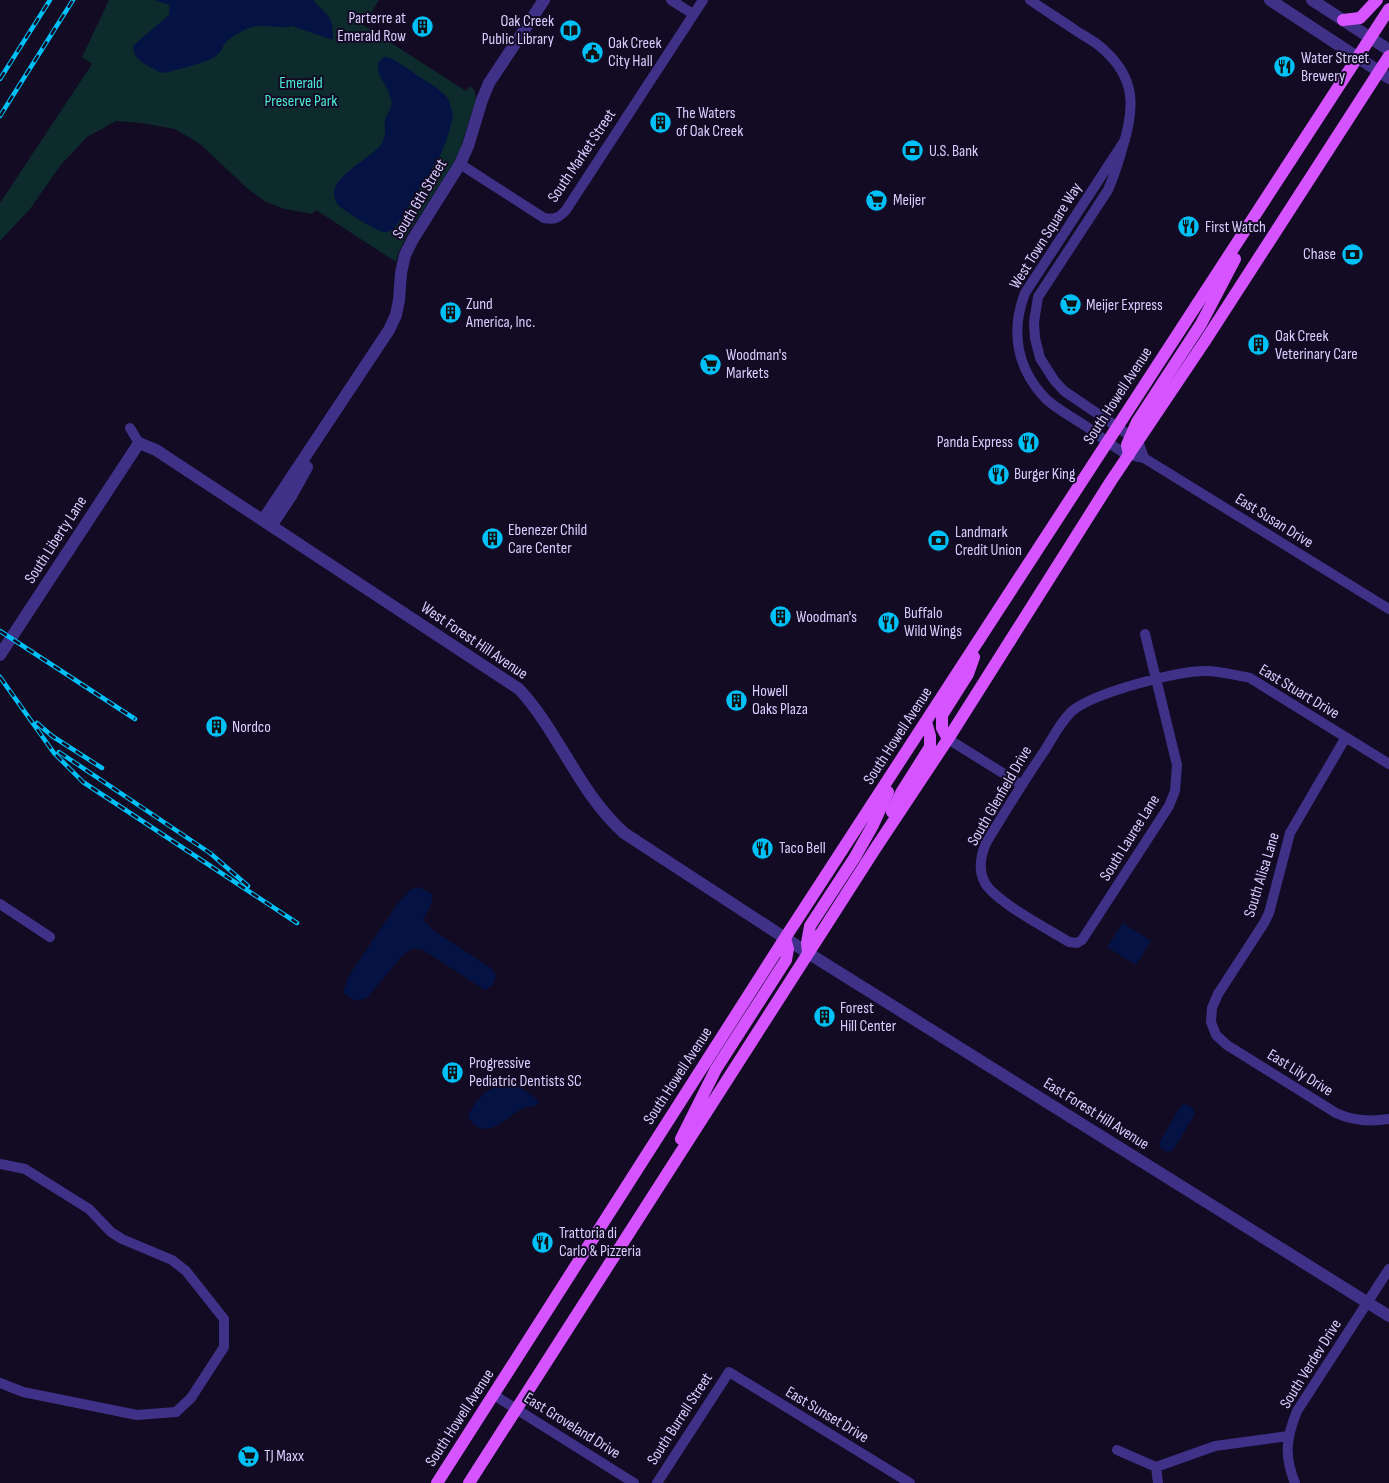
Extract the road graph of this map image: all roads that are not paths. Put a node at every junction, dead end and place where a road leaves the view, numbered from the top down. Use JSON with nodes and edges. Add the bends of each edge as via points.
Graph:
{"nodes":[{"id":1,"x":544,"y":0,"type":"edge"},
{"id":2,"x":671,"y":0,"type":"edge"},
{"id":3,"x":703,"y":0,"type":"edge"},
{"id":4,"x":1030,"y":0,"type":"edge"},
{"id":5,"x":1270,"y":0,"type":"edge"},
{"id":6,"x":1312,"y":0,"type":"edge"},
{"id":7,"x":1377,"y":0,"type":"edge"},
{"id":8,"x":1389,"y":9,"type":"edge"},
{"id":9,"x":693,"y":14,"type":"junction"},
{"id":10,"x":1343,"y":20,"type":"junction"},
{"id":11,"x":1370,"y":38,"type":"junction"},
{"id":12,"x":1389,"y":50,"type":"edge"},
{"id":13,"x":1389,"y":56,"type":"edge"},
{"id":14,"x":1357,"y":58,"type":"junction"},
{"id":15,"x":1384,"y":75,"type":"edge"},
{"id":16,"x":1125,"y":140,"type":"junction"},
{"id":17,"x":460,"y":164,"type":"junction"},
{"id":18,"x":1255,"y":216,"type":"junction"},
{"id":19,"x":1117,"y":427,"type":"junction"},
{"id":20,"x":130,"y":428,"type":"dead end"},
{"id":21,"x":1134,"y":438,"type":"junction"},
{"id":22,"x":1108,"y":441,"type":"junction"},
{"id":23,"x":139,"y":442,"type":"junction"},
{"id":24,"x":1129,"y":455,"type":"junction"},
{"id":25,"x":1144,"y":458,"type":"junction"},
{"id":26,"x":267,"y":523,"type":"junction"},
{"id":27,"x":1389,"y":609,"type":"edge"},
{"id":28,"x":983,"y":634,"type":"junction"},
{"id":29,"x":1146,"y":634,"type":"dead end"},
{"id":30,"x":0,"y":655,"type":"edge"},
{"id":31,"x":1156,"y":680,"type":"junction"},
{"id":32,"x":926,"y":722,"type":"junction"},
{"id":33,"x":1346,"y":737,"type":"junction"},
{"id":34,"x":948,"y":739,"type":"junction"},
{"id":35,"x":904,"y":756,"type":"junction"},
{"id":36,"x":1389,"y":764,"type":"edge"},
{"id":37,"x":1022,"y":785,"type":"junction"},
{"id":38,"x":875,"y":849,"type":"junction"},
{"id":39,"x":0,"y":904,"type":"edge"},
{"id":40,"x":50,"y":937,"type":"dead end"},
{"id":41,"x":785,"y":938,"type":"junction"},
{"id":42,"x":1077,"y":943,"type":"joint"},
{"id":43,"x":808,"y":954,"type":"junction"},
{"id":44,"x":1211,"y":1022,"type":"joint"},
{"id":45,"x":1389,"y":1119,"type":"edge"},
{"id":46,"x":0,"y":1164,"type":"edge"},
{"id":47,"x":662,"y":1180,"type":"junction"},
{"id":48,"x":1389,"y":1270,"type":"edge"},
{"id":49,"x":1367,"y":1303,"type":"junction"},
{"id":50,"x":1389,"y":1316,"type":"edge"},
{"id":51,"x":729,"y":1372,"type":"joint"},
{"id":52,"x":0,"y":1383,"type":"edge"},
{"id":53,"x":494,"y":1395,"type":"junction"},
{"id":54,"x":517,"y":1410,"type":"junction"},
{"id":55,"x":1288,"y":1436,"type":"junction"},
{"id":56,"x":1117,"y":1450,"type":"dead end"},
{"id":57,"x":1156,"y":1467,"type":"junction"},
{"id":58,"x":437,"y":1483,"type":"edge"},
{"id":59,"x":469,"y":1483,"type":"edge"},
{"id":60,"x":634,"y":1483,"type":"edge"},
{"id":61,"x":657,"y":1483,"type":"edge"},
{"id":62,"x":910,"y":1483,"type":"edge"},
{"id":63,"x":1158,"y":1483,"type":"edge"},
{"id":64,"x":1295,"y":1483,"type":"edge"}],
"edges":[{"from":1,"to":17,"type":"street","name":"South 6th Street","via":[[489,83]]},
{"from":2,"to":9,"type":"street"},
{"from":3,"to":9,"type":"street"},
{"from":4,"to":16,"type":"street","name":"West Town Square Way","via":[[1102,47],[1116,62],[1131,95],[1131,117]]},
{"from":5,"to":14,"type":"street"},
{"from":6,"to":10,"type":"street"},
{"from":7,"to":10,"type":"main road","via":[[1360,18]]},
{"from":8,"to":11,"type":"main road","name":"South Howell Avenue"},
{"from":9,"to":17,"type":"street","name":"South Market Street","via":[[559,217],[552,220],[544,218]]},
{"from":10,"to":11,"type":"street"},
{"from":11,"to":12,"type":"street"},
{"from":11,"to":14,"type":"main road","name":"South Howell Avenue"},
{"from":13,"to":15,"type":"main road"},
{"from":14,"to":15,"type":"street"},
{"from":14,"to":18,"type":"main road","name":"South Howell Avenue"},
{"from":15,"to":21,"type":"main road","via":[[1210,334]]},
{"from":16,"to":19,"type":"street","name":"West Town Square Way","via":[[1108,190],[1038,297],[1034,322],[1040,358],[1054,380],[1064,391]]},
{"from":16,"to":22,"type":"street","name":"West Town Square Way","via":[[1025,293],[1017,321],[1022,362],[1032,381],[1047,399]]},
{"from":17,"to":26,"type":"street","name":"South 6th Street","via":[[405,255],[398,308],[390,330],[317,441],[291,496]]},
{"from":18,"to":19,"type":"main road","name":"South Howell Avenue"},
{"from":18,"to":21,"type":"main road","via":[[1201,324],[1140,418]]},
{"from":19,"to":21,"type":"street","name":"West Town Square Way"},
{"from":19,"to":22,"type":"main road","name":"South Howell Avenue"},
{"from":20,"to":23,"type":"street"},
{"from":21,"to":24,"type":"main road","via":[[1127,445]]},
{"from":21,"to":25,"type":"street"},
{"from":22,"to":24,"type":"street","name":"West Town Square Way"},
{"from":22,"to":28,"type":"main road","name":"South Howell Avenue"},
{"from":23,"to":26,"type":"street","name":"West Forest Hill Avenue"},
{"from":23,"to":30,"type":"street","name":"South Liberty Lane"},
{"from":24,"to":25,"type":"street","name":"East Susan Drive"},
{"from":24,"to":34,"type":"main road"},
{"from":25,"to":27,"type":"street","name":"East Susan Drive"},
{"from":26,"to":41,"type":"street","name":"West Forest Hill Avenue","via":[[519,689],[534,706],[613,824]]},
{"from":28,"to":32,"type":"main road","name":"South Howell Avenue"},
{"from":28,"to":34,"type":"main road","via":[[968,674],[942,715],[942,728]]},
{"from":29,"to":31,"type":"street","name":"South Lauree Lane"},
{"from":31,"to":33,"type":"street","name":"East Stuart Drive","via":[[1207,671],[1250,678]]},
{"from":31,"to":37,"type":"street","name":"South Glenfield Drive","via":[[1093,698],[1072,712]]},
{"from":31,"to":42,"type":"street","name":"South Lauree Lane","via":[[1177,765],[1175,791],[1169,806]]},
{"from":32,"to":35,"type":"main road","name":"South Howell Avenue"},
{"from":32,"to":38,"type":"main road","via":[[930,747],[901,793]]},
{"from":33,"to":36,"type":"street","name":"East Stuart Drive"},
{"from":33,"to":44,"type":"street","name":"South Alisa Lane","via":[[1290,833],[1269,913],[1218,994]]},
{"from":34,"to":37,"type":"street"},
{"from":34,"to":38,"type":"main road"},
{"from":35,"to":41,"type":"main road","name":"South Howell Avenue"},
{"from":35,"to":43,"type":"main road","via":[[873,825],[810,926]]},
{"from":37,"to":42,"type":"street","name":"South Glenfield Drive","via":[[982,853],[980,868],[983,880],[1013,908]]},
{"from":38,"to":43,"type":"main road"},
{"from":39,"to":40,"type":"street"},
{"from":41,"to":43,"type":"street","name":"East Forest Hill Avenue"},
{"from":41,"to":47,"type":"main road","via":[[786,960],[716,1069]]},
{"from":41,"to":53,"type":"main road","name":"South Howell Avenue"},
{"from":43,"to":47,"type":"main road"},
{"from":43,"to":49,"type":"street","name":"East Forest Hill Avenue"},
{"from":44,"to":45,"type":"street","name":"East Lily Drive","via":[[1216,1035],[1227,1045],[1343,1117],[1362,1121]]},
{"from":46,"to":52,"type":"street","via":[[25,1169],[89,1209],[122,1239],[172,1260],[186,1271],[224,1320],[224,1347],[191,1398],[176,1412],[137,1415],[23,1392]]},
{"from":47,"to":54,"type":"main road"},
{"from":48,"to":49,"type":"street","name":"South Verdev Drive"},
{"from":49,"to":50,"type":"street","name":"East Forest Hill Avenue"},
{"from":49,"to":55,"type":"street","name":"South Verdev Drive","via":[[1297,1411]]},
{"from":51,"to":61,"type":"street","name":"South Burrell Street"},
{"from":51,"to":62,"type":"street","name":"East Sunset Drive"},
{"from":53,"to":54,"type":"street","name":"East Groveland Drive"},
{"from":53,"to":58,"type":"main road","name":"South Howell Avenue"},
{"from":54,"to":59,"type":"main road"},
{"from":54,"to":60,"type":"street","name":"East Groveland Drive"},
{"from":55,"to":57,"type":"street","via":[[1215,1446]]},
{"from":55,"to":64,"type":"street","name":"South Verdev Drive"},
{"from":56,"to":57,"type":"street"},
{"from":57,"to":63,"type":"street"}]}
